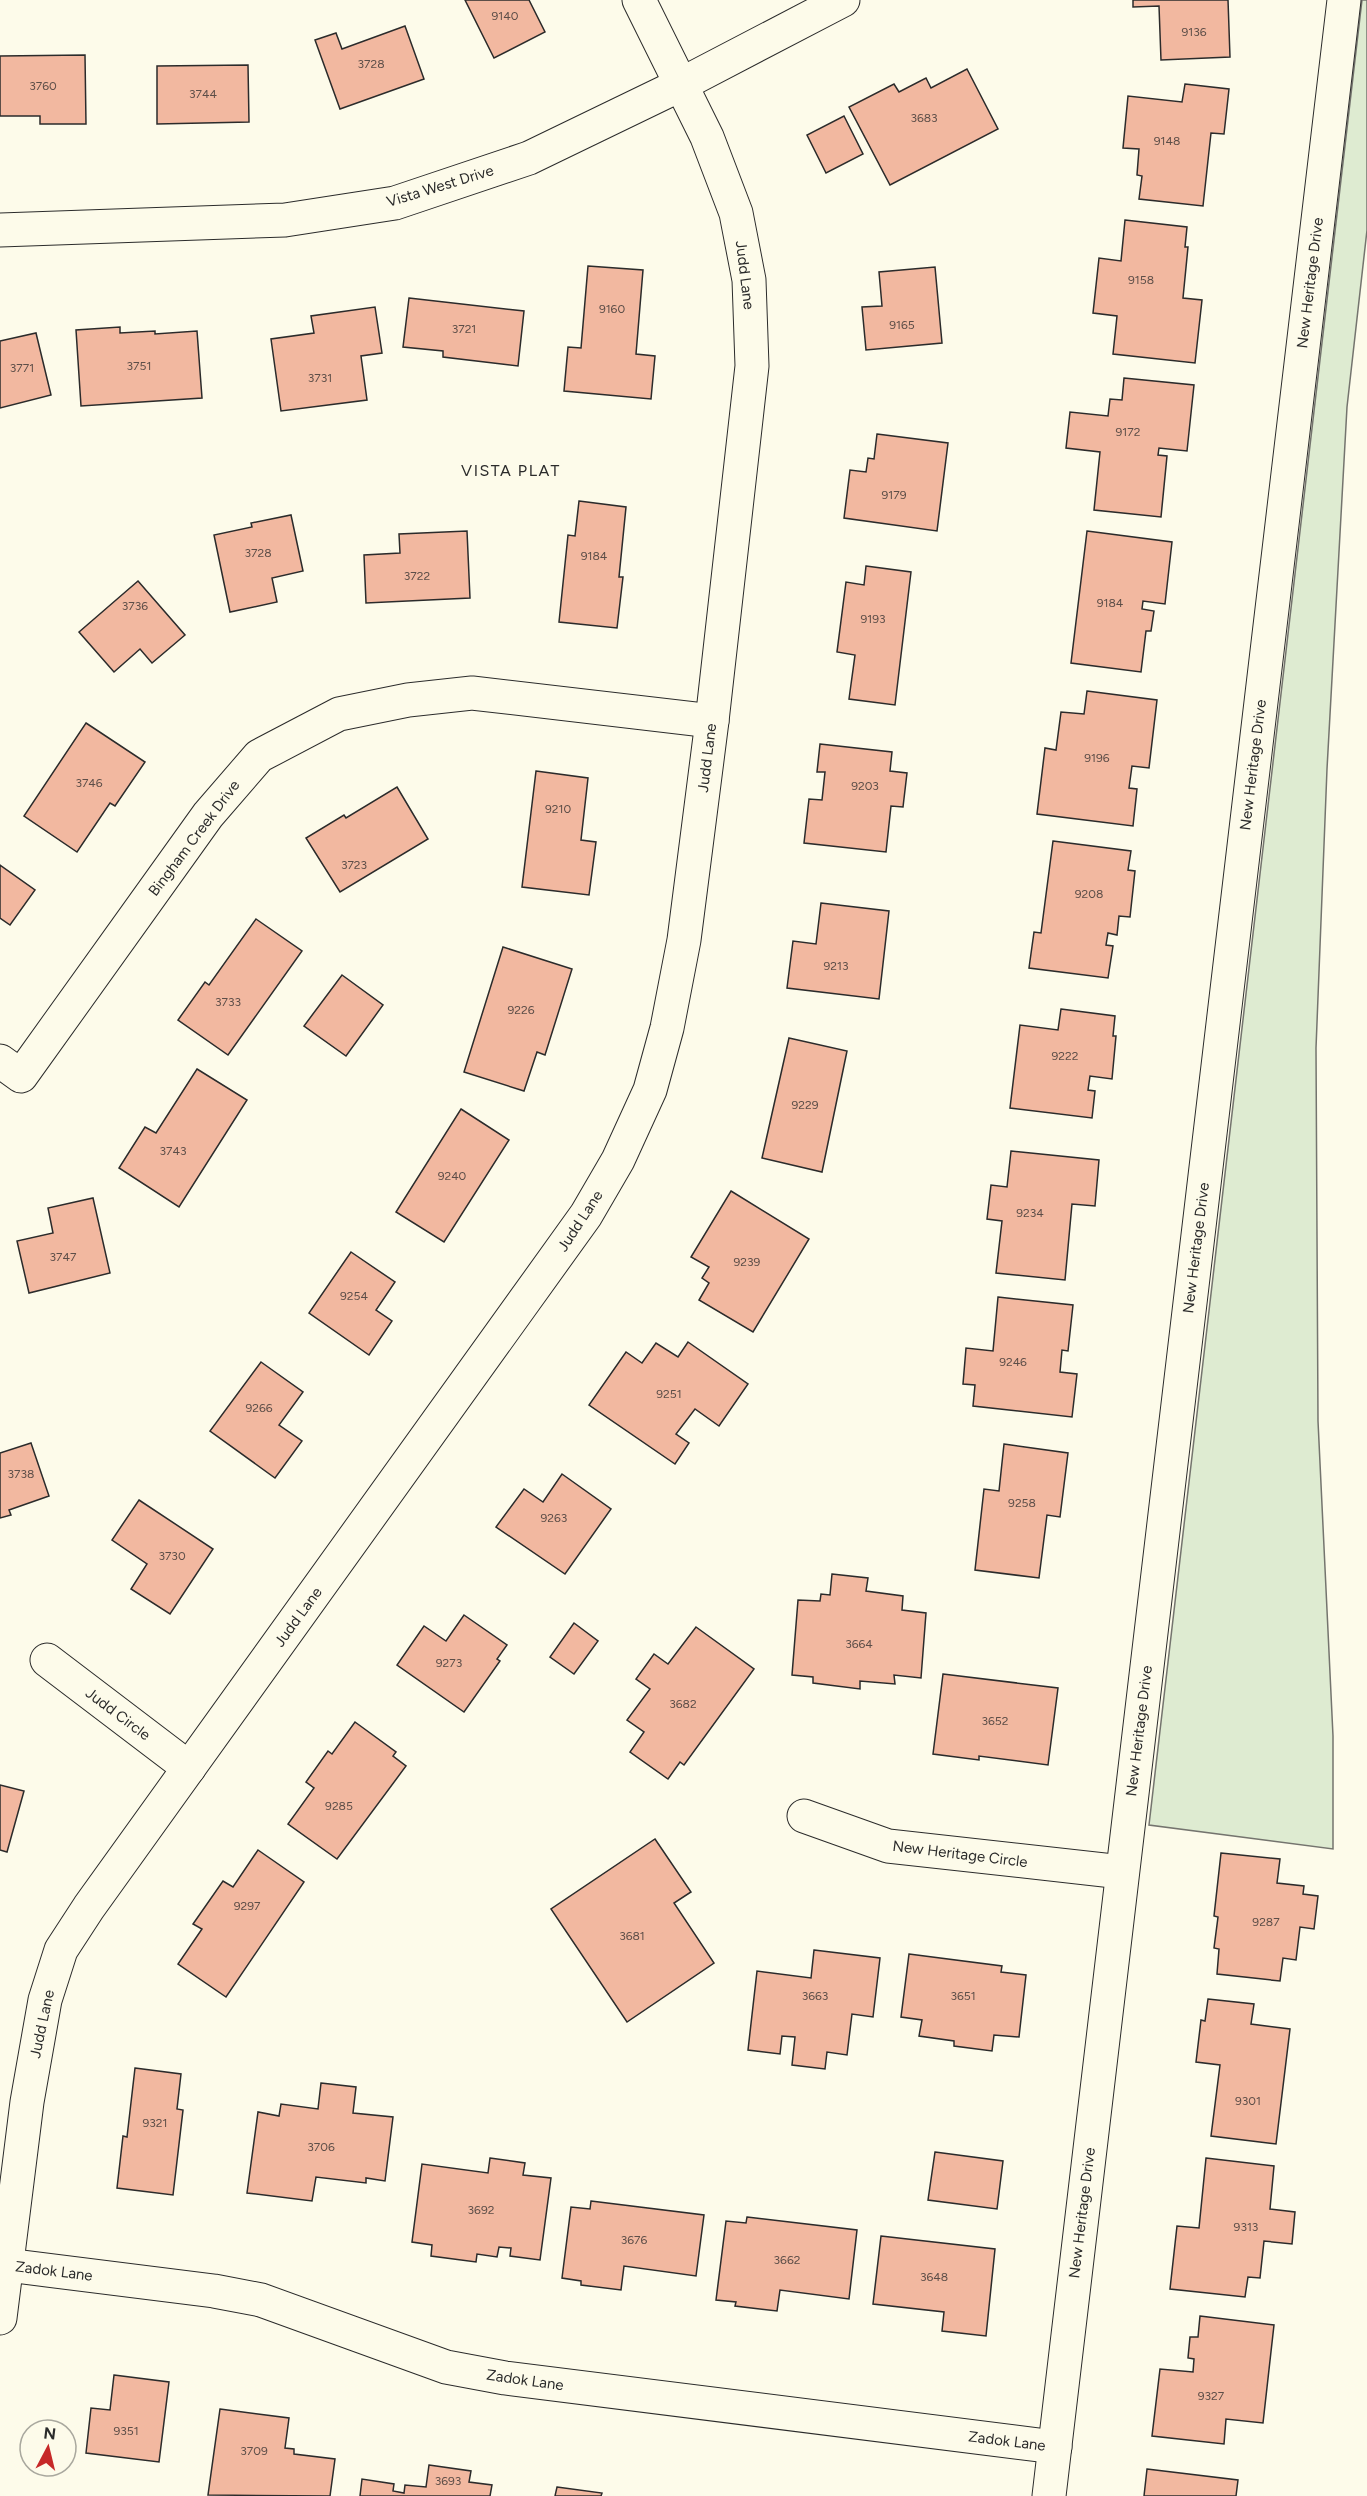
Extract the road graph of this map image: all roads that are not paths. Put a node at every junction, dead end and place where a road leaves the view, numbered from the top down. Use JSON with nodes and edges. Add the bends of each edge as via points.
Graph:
{"nodes":[{"id":1,"x":639,"y":0,"type":"edge"},
{"id":2,"x":843,"y":0,"type":"edge"},
{"id":3,"x":1344,"y":0,"type":"edge"},
{"id":4,"x":682,"y":84,"type":"junction"},
{"id":5,"x":0,"y":230,"type":"edge"},
{"id":6,"x":712,"y":721,"type":"junction"},
{"id":7,"x":0,"y":1061,"type":"edge"},
{"id":8,"x":47,"y":1660,"type":"dead end"},
{"id":9,"x":189,"y":1768,"type":"junction"},
{"id":10,"x":804,"y":1816,"type":"dead end"},
{"id":11,"x":1122,"y":1872,"type":"junction"},
{"id":12,"x":7,"y":2265,"type":"junction"},
{"id":13,"x":0,"y":2318,"type":"edge"},
{"id":14,"x":1054,"y":2446,"type":"junction"},
{"id":15,"x":1049,"y":2496,"type":"edge"}],
"edges":[{"from":1,"to":4,"type":"street","name":"Judd Lane"},
{"from":2,"to":4,"type":"street","name":"Vista West Drive"},
{"from":3,"to":11,"type":"street","name":"New Heritage Drive"},
{"from":4,"to":5,"type":"street","name":"Vista West Drive","via":[[529,158],[395,202],[285,220]]},
{"from":4,"to":6,"type":"street","name":"Judd Lane","via":[[736,213],[749,280],[752,366]]},
{"from":6,"to":7,"type":"street","name":"Bingham Creek Drive","via":[[472,693],[408,700],[339,714],[260,756],[208,815],[21,1076]]},
{"from":6,"to":9,"type":"street","name":"Judd Lane","via":[[684,940],[667,1028],[650,1090],[618,1160],[586,1215]]},
{"from":8,"to":9,"type":"street","name":"Judd Circle"},
{"from":9,"to":12,"type":"street","name":"Judd Lane","via":[[61,1950],[45,2000],[27,2102]]},
{"from":10,"to":11,"type":"street","name":"New Heritage Circle","via":[[888,1846]]},
{"from":11,"to":14,"type":"street","name":"New Heritage Drive"},
{"from":12,"to":13,"type":"street","name":"Judd Lane"},
{"from":12,"to":14,"type":"street","name":"Zadok Lane","via":[[214,2290],[261,2300],[446,2367],[505,2378]]},
{"from":14,"to":15,"type":"street","name":"New Heritage Drive"}]}
